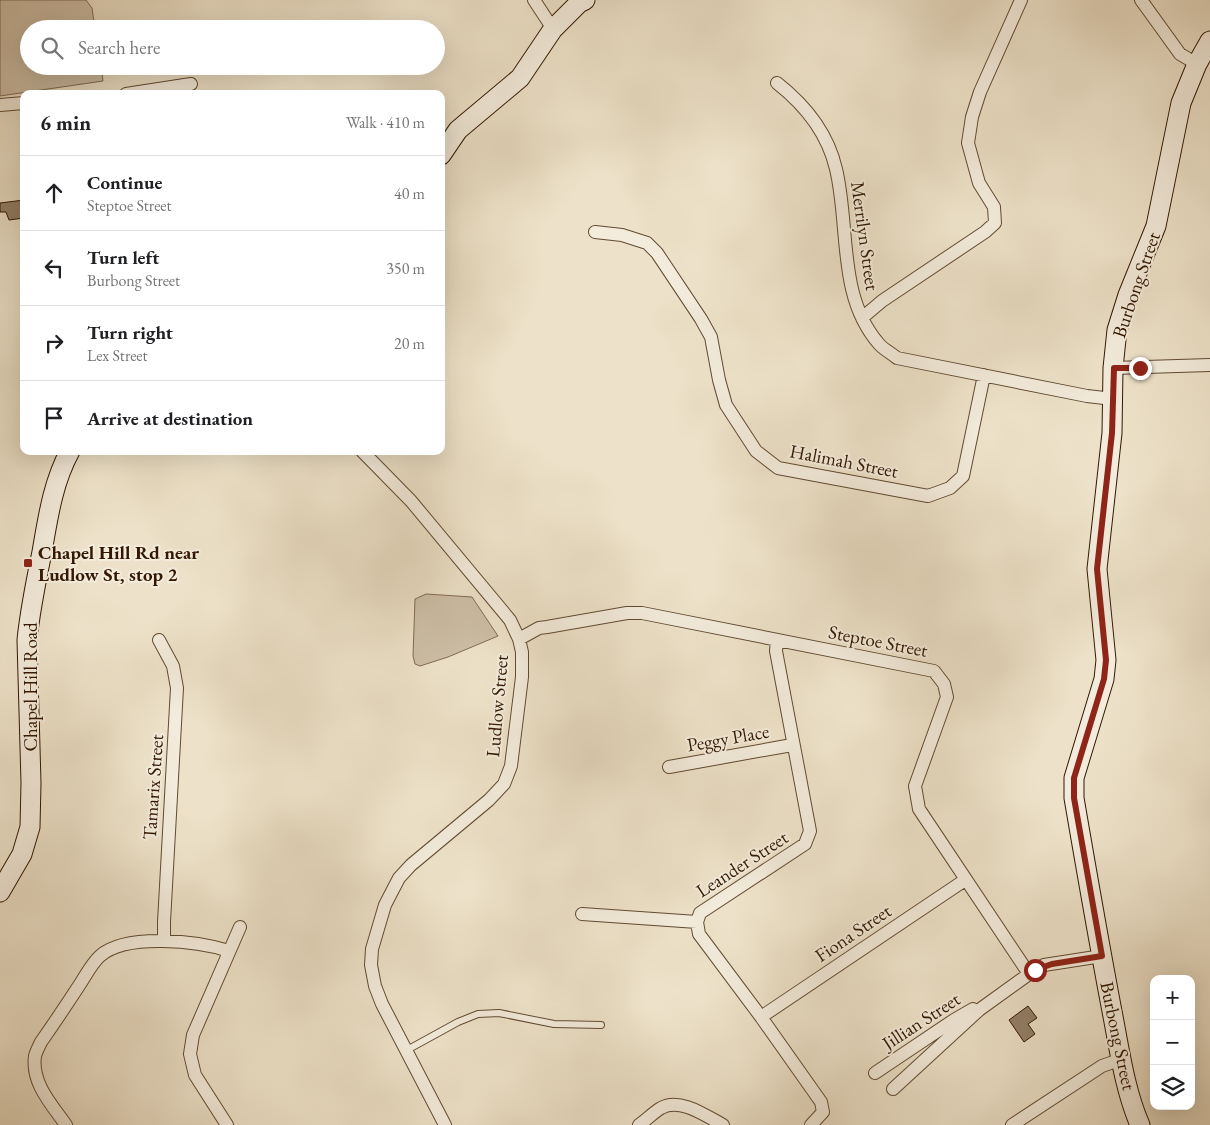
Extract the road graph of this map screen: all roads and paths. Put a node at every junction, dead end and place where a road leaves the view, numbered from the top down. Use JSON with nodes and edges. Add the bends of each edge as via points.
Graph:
{"nodes":[{"id":1,"x":534,"y":0,"type":"edge"},
{"id":2,"x":585,"y":0,"type":"edge"},
{"id":3,"x":1021,"y":0,"type":"edge"},
{"id":4,"x":1141,"y":0,"type":"edge"},
{"id":5,"x":553,"y":29,"type":"junction"},
{"id":6,"x":1210,"y":41,"type":"edge"},
{"id":7,"x":1197,"y":64,"type":"junction"},
{"id":8,"x":777,"y":83,"type":"dead end"},
{"id":9,"x":191,"y":84,"type":"dead end"},
{"id":10,"x":152,"y":90,"type":"edge"},
{"id":11,"x":20,"y":103,"type":"edge"},
{"id":12,"x":0,"y":105,"type":"edge"},
{"id":13,"x":445,"y":149,"type":"edge"},
{"id":14,"x":595,"y":232,"type":"dead end"},
{"id":15,"x":862,"y":318,"type":"junction"},
{"id":16,"x":1210,"y":365,"type":"edge"},
{"id":17,"x":1114,"y":368,"type":"junction"},
{"id":18,"x":984,"y":375,"type":"junction"},
{"id":19,"x":1114,"y":399,"type":"junction"},
{"id":20,"x":68,"y":455,"type":"edge"},
{"id":21,"x":366,"y":455,"type":"edge"},
{"id":22,"x":519,"y":639,"type":"junction"},
{"id":23,"x":160,"y":640,"type":"dead end"},
{"id":24,"x":777,"y":640,"type":"junction"},
{"id":25,"x":792,"y":745,"type":"junction"},
{"id":26,"x":669,"y":767,"type":"dead end"},
{"id":27,"x":965,"y":880,"type":"junction"},
{"id":28,"x":0,"y":892,"type":"edge"},
{"id":29,"x":582,"y":914,"type":"dead end"},
{"id":30,"x":697,"y":922,"type":"junction"},
{"id":31,"x":240,"y":927,"type":"dead end"},
{"id":32,"x":164,"y":941,"type":"junction"},
{"id":33,"x":229,"y":951,"type":"junction"},
{"id":34,"x":1102,"y":956,"type":"junction"},
{"id":35,"x":1029,"y":974,"type":"junction"},
{"id":36,"x":989,"y":1002,"type":"junction"},
{"id":37,"x":761,"y":1017,"type":"junction"},
{"id":38,"x":601,"y":1025,"type":"dead end"},
{"id":39,"x":407,"y":1050,"type":"junction"},
{"id":40,"x":1122,"y":1059,"type":"junction"},
{"id":41,"x":875,"y":1073,"type":"dead end"},
{"id":42,"x":893,"y":1089,"type":"dead end"},
{"id":43,"x":66,"y":1125,"type":"edge"},
{"id":44,"x":227,"y":1125,"type":"edge"},
{"id":45,"x":445,"y":1125,"type":"edge"},
{"id":46,"x":639,"y":1125,"type":"edge"},
{"id":47,"x":723,"y":1125,"type":"edge"},
{"id":48,"x":811,"y":1125,"type":"edge"},
{"id":49,"x":1012,"y":1125,"type":"edge"},
{"id":50,"x":1140,"y":1125,"type":"edge"}],
"edges":[{"from":1,"to":5,"type":"street"},
{"from":2,"to":5,"type":"street"},
{"from":3,"to":15,"type":"street","via":[[980,92],[968,143],[980,183],[994,206],[995,223]]},
{"from":4,"to":7,"type":"street","via":[[1180,54]]},
{"from":5,"to":13,"type":"street","via":[[520,78],[458,130]]},
{"from":6,"to":7,"type":"street","name":"Burbong Street"},
{"from":7,"to":17,"type":"street","name":"Burbong Street","via":[[1181,103],[1156,226],[1117,330]]},
{"from":8,"to":15,"type":"street","name":"Merrilyn Street","via":[[815,121],[827,142],[836,169],[852,295]]},
{"from":9,"to":10,"type":"street"},
{"from":11,"to":12,"type":"street"},
{"from":14,"to":18,"type":"street","name":"Halimah Street","via":[[622,235],[647,243],[656,252],[711,337],[726,405],[756,451],[778,468],[928,496],[950,488],[963,476]]},
{"from":15,"to":18,"type":"street","name":"Merrilyn Street","via":[[879,345],[897,358]]},
{"from":16,"to":17,"type":"street"},
{"from":17,"to":19,"type":"street","name":"Burbong Street"},
{"from":18,"to":19,"type":"street","name":"Merrilyn Street"},
{"from":19,"to":34,"type":"street","name":"Burbong Street","via":[[1097,569],[1106,660],[1104,679],[1074,785]]},
{"from":20,"to":28,"type":"street","name":"Chapel Hill Road","via":[[52,496],[29,618],[30,827],[22,854]]},
{"from":21,"to":22,"type":"street","name":"Ludlow Street","via":[[412,500],[510,620]]},
{"from":22,"to":24,"type":"street","name":"Steptoe Street","via":[[539,628],[642,613]]},
{"from":22,"to":39,"type":"street","name":"Ludlow Street","via":[[522,677],[511,766],[504,784],[399,878],[385,905],[372,949],[375,986]]},
{"from":23,"to":32,"type":"street","name":"Tamarix Street","via":[[173,666],[177,688]]},
{"from":24,"to":25,"type":"street","name":"Leander Street","via":[[776,651]]},
{"from":24,"to":27,"type":"street","name":"Steptoe Street","via":[[934,672],[944,684],[947,697],[915,786],[919,809]]},
{"from":25,"to":26,"type":"street","name":"Peggy Place"},
{"from":25,"to":30,"type":"street","name":"Leander Street","via":[[810,830],[805,844],[700,914]]},
{"from":27,"to":35,"type":"street","name":"Steptoe Street"},
{"from":27,"to":37,"type":"street","name":"Fiona Street"},
{"from":29,"to":30,"type":"street"},
{"from":30,"to":37,"type":"street","name":"Leander Street","via":[[699,934]]},
{"from":31,"to":33,"type":"street"},
{"from":32,"to":33,"type":"street","via":[[210,945]]},
{"from":32,"to":43,"type":"street","via":[[114,946],[99,957],[41,1042],[35,1056],[35,1075]]},
{"from":33,"to":44,"type":"street","via":[[193,1035],[190,1054],[195,1075]]},
{"from":34,"to":35,"type":"street","via":[[1044,966]]},
{"from":34,"to":40,"type":"street","name":"Burbong Street"},
{"from":35,"to":36,"type":"street","name":"Jillian Street"},
{"from":36,"to":41,"type":"street","name":"Jillian Street","via":[[954,1020]]},
{"from":36,"to":42,"type":"street","name":"Jillian Street"},
{"from":37,"to":48,"type":"street","name":"Leander Street","via":[[821,1102],[823,1112]]},
{"from":38,"to":39,"type":"lane","via":[[554,1024],[499,1013],[478,1014]]},
{"from":39,"to":45,"type":"street","name":"Ludlow Street"},
{"from":40,"to":49,"type":"street","via":[[1102,1066]]},
{"from":40,"to":50,"type":"street","name":"Burbong Street"},
{"from":46,"to":47,"type":"street","via":[[662,1107],[676,1104]]}]}
